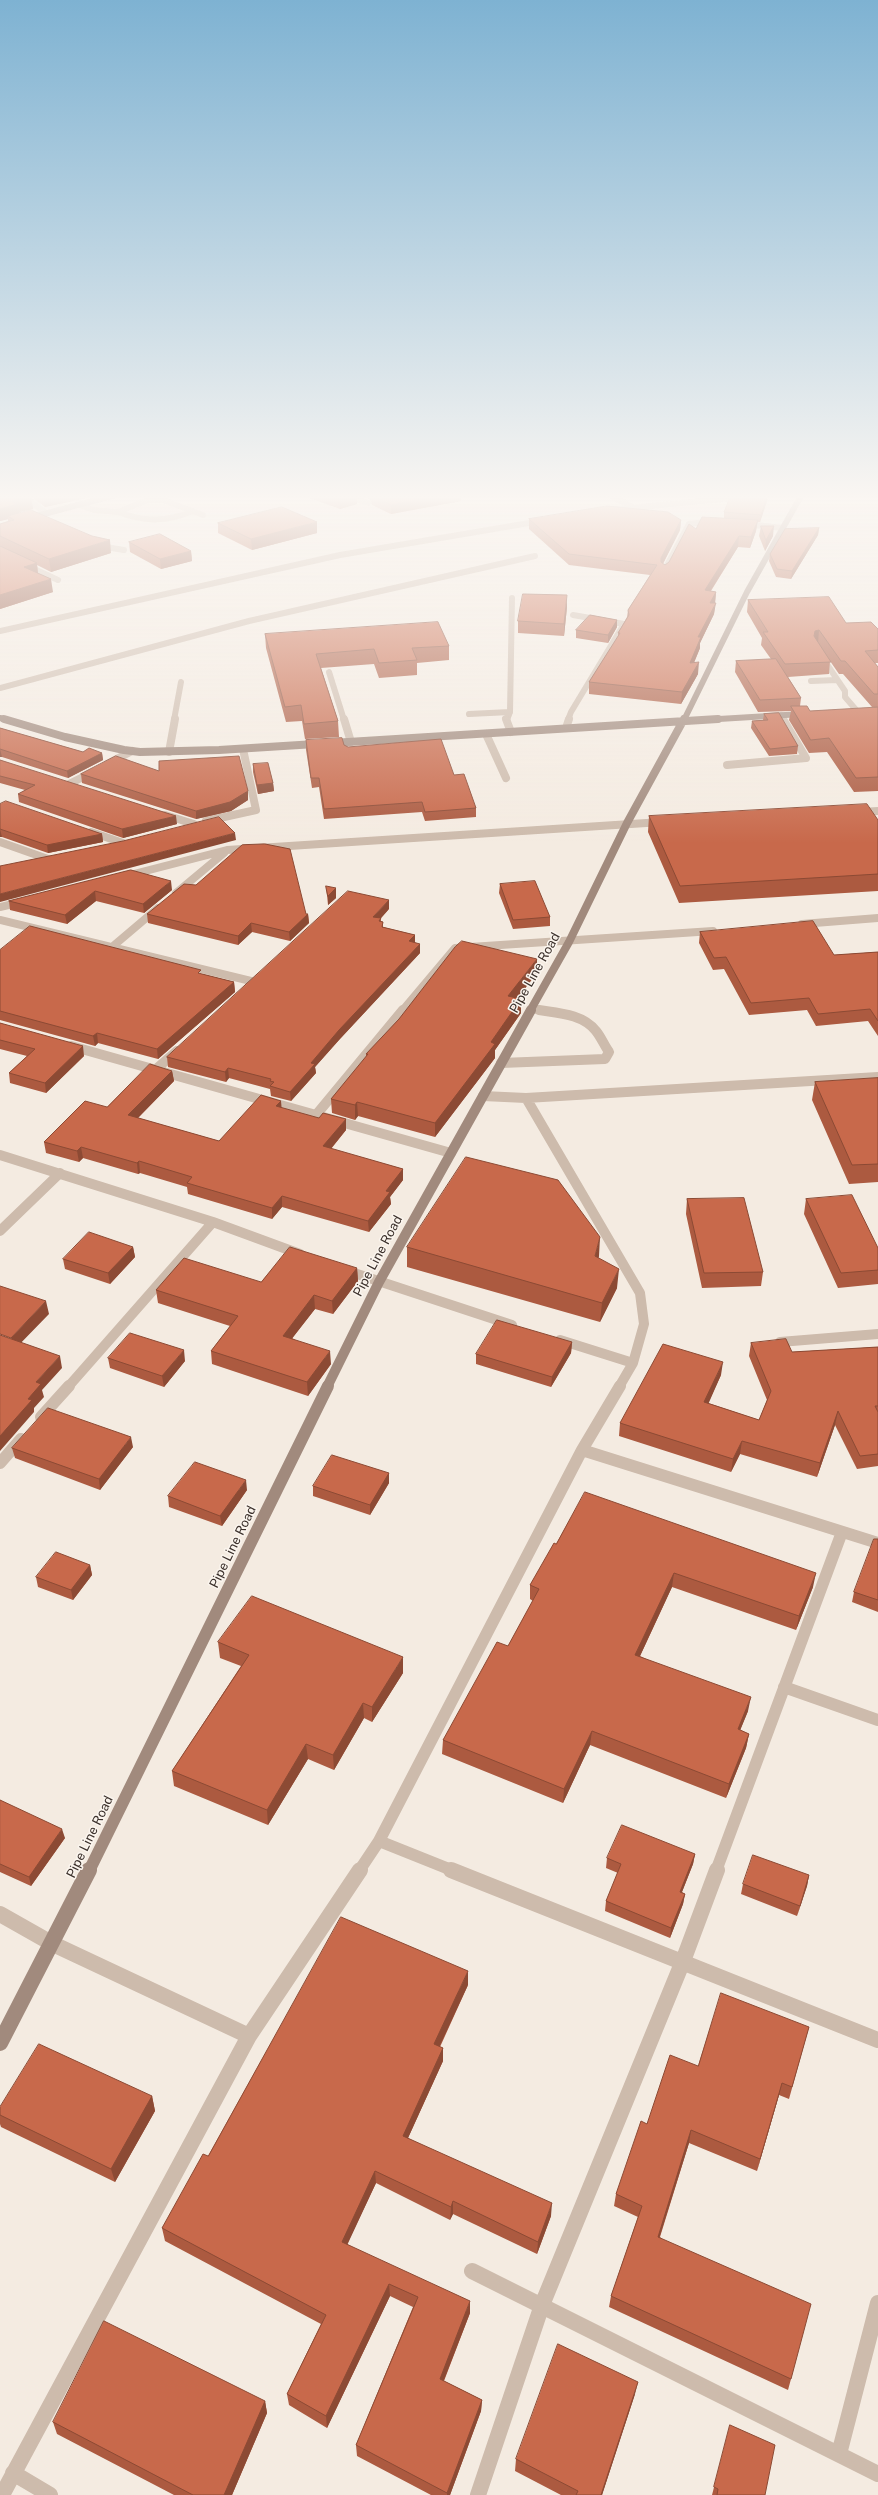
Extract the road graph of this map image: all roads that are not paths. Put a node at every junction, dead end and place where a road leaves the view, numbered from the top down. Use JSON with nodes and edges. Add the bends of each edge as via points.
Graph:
{"nodes":[{"id":1,"x":92,"y":610,"type":"edge"},
{"id":2,"x":295,"y":610,"type":"edge"},
{"id":3,"x":512,"y":610,"type":"edge"},
{"id":4,"x":739,"y":610,"type":"edge"},
{"id":5,"x":573,"y":615,"type":"dead end"},
{"id":6,"x":0,"y":631,"type":"edge"},
{"id":7,"x":820,"y":654,"type":"edge"},
{"id":8,"x":329,"y":672,"type":"edge"},
{"id":9,"x":837,"y":680,"type":"junction"},
{"id":10,"x":811,"y":681,"type":"edge"},
{"id":11,"x":181,"y":682,"type":"dead end"},
{"id":12,"x":0,"y":688,"type":"edge"},
{"id":13,"x":510,"y":712,"type":"junction"},
{"id":14,"x":850,"y":712,"type":"edge"},
{"id":15,"x":469,"y":714,"type":"dead end"},
{"id":16,"x":812,"y":714,"type":"edge"},
{"id":17,"x":781,"y":715,"type":"junction"},
{"id":18,"x":0,"y":718,"type":"edge"},
{"id":19,"x":684,"y":720,"type":"junction"},
{"id":20,"x":566,"y":728,"type":"junction"},
{"id":21,"x":511,"y":732,"type":"junction"},
{"id":22,"x":486,"y":734,"type":"junction"},
{"id":23,"x":351,"y":742,"type":"junction"},
{"id":24,"x":243,"y":748,"type":"junction"},
{"id":25,"x":132,"y":751,"type":"junction"},
{"id":26,"x":169,"y":752,"type":"junction"},
{"id":27,"x":727,"y":765,"type":"dead end"},
{"id":28,"x":506,"y":778,"type":"dead end"},
{"id":29,"x":84,"y":789,"type":"edge"},
{"id":30,"x":878,"y":811,"type":"edge"},
{"id":31,"x":157,"y":812,"type":"edge"},
{"id":32,"x":854,"y":812,"type":"edge"},
{"id":33,"x":674,"y":821,"type":"edge"},
{"id":34,"x":626,"y":823,"type":"junction"},
{"id":35,"x":194,"y":824,"type":"junction"},
{"id":36,"x":80,"y":828,"type":"edge"},
{"id":37,"x":180,"y":828,"type":"edge"},
{"id":38,"x":0,"y":842,"type":"edge"},
{"id":39,"x":108,"y":846,"type":"edge"},
{"id":40,"x":227,"y":850,"type":"junction"},
{"id":41,"x":34,"y":861,"type":"edge"},
{"id":42,"x":121,"y":877,"type":"edge"},
{"id":43,"x":30,"y":900,"type":"edge"},
{"id":44,"x":0,"y":907,"type":"edge"},
{"id":45,"x":878,"y":918,"type":"edge"},
{"id":46,"x":0,"y":920,"type":"edge"},
{"id":47,"x":791,"y":925,"type":"edge"},
{"id":48,"x":719,"y":931,"type":"edge"},
{"id":49,"x":569,"y":942,"type":"junction"},
{"id":50,"x":112,"y":947,"type":"junction"},
{"id":51,"x":255,"y":982,"type":"edge"},
{"id":52,"x":532,"y":1009,"type":"junction"},
{"id":53,"x":59,"y":1043,"type":"edge"},
{"id":54,"x":184,"y":1044,"type":"edge"},
{"id":55,"x":501,"y":1063,"type":"junction"},
{"id":56,"x":155,"y":1070,"type":"junction"},
{"id":57,"x":878,"y":1077,"type":"edge"},
{"id":58,"x":482,"y":1096,"type":"junction"},
{"id":59,"x":526,"y":1098,"type":"junction"},
{"id":60,"x":316,"y":1115,"type":"junction"},
{"id":61,"x":451,"y":1153,"type":"junction"},
{"id":62,"x":0,"y":1155,"type":"edge"},
{"id":63,"x":60,"y":1173,"type":"junction"},
{"id":64,"x":213,"y":1222,"type":"junction"},
{"id":65,"x":0,"y":1232,"type":"edge"},
{"id":66,"x":307,"y":1256,"type":"edge"},
{"id":67,"x":336,"y":1267,"type":"edge"},
{"id":68,"x":379,"y":1282,"type":"junction"},
{"id":69,"x":521,"y":1328,"type":"edge"},
{"id":70,"x":878,"y":1334,"type":"edge"},
{"id":71,"x":551,"y":1337,"type":"edge"},
{"id":72,"x":780,"y":1342,"type":"edge"},
{"id":73,"x":633,"y":1363,"type":"junction"},
{"id":74,"x":582,"y":1450,"type":"junction"},
{"id":75,"x":0,"y":1463,"type":"edge"},
{"id":76,"x":842,"y":1532,"type":"junction"},
{"id":77,"x":878,"y":1543,"type":"edge"},
{"id":78,"x":784,"y":1687,"type":"junction"},
{"id":79,"x":878,"y":1720,"type":"edge"},
{"id":80,"x":379,"y":1841,"type":"junction"},
{"id":81,"x":0,"y":1914,"type":"edge"},
{"id":82,"x":53,"y":1944,"type":"junction"},
{"id":83,"x":682,"y":1961,"type":"junction"},
{"id":84,"x":249,"y":2036,"type":"junction"},
{"id":85,"x":878,"y":2040,"type":"edge"},
{"id":86,"x":0,"y":2043,"type":"edge"},
{"id":87,"x":472,"y":2271,"type":"dead end"},
{"id":88,"x":878,"y":2303,"type":"edge"},
{"id":89,"x":542,"y":2305,"type":"junction"},
{"id":90,"x":839,"y":2454,"type":"junction"},
{"id":91,"x":13,"y":2473,"type":"junction"},
{"id":92,"x":878,"y":2474,"type":"edge"},
{"id":93,"x":2,"y":2495,"type":"edge"},
{"id":94,"x":50,"y":2495,"type":"edge"},
{"id":95,"x":478,"y":2495,"type":"edge"}],
"edges":[{"from":1,"to":6,"type":"street"},
{"from":2,"to":12,"type":"street"},
{"from":3,"to":13,"type":"street"},
{"from":4,"to":19,"type":"street","name":"Pipe Line Road"},
{"from":5,"to":20,"type":"street","via":[[624,624],[570,712]]},
{"from":7,"to":9,"type":"street"},
{"from":8,"to":23,"type":"street"},
{"from":9,"to":10,"type":"street"},
{"from":9,"to":14,"type":"street","via":[[845,691],[845,697],[861,711]]},
{"from":11,"to":26,"type":"street"},
{"from":13,"to":15,"type":"street"},
{"from":13,"to":21,"type":"street","via":[[506,718]]},
{"from":16,"to":17,"type":"street"},
{"from":17,"to":19,"type":"street"},
{"from":17,"to":27,"type":"street","via":[[806,758]]},
{"from":18,"to":25,"type":"street","via":[[65,737]]},
{"from":19,"to":20,"type":"street"},
{"from":19,"to":34,"type":"street","name":"Pipe Line Road"},
{"from":20,"to":21,"type":"street"},
{"from":21,"to":22,"type":"street"},
{"from":22,"to":23,"type":"street"},
{"from":22,"to":28,"type":"street"},
{"from":23,"to":24,"type":"street"},
{"from":24,"to":26,"type":"street"},
{"from":24,"to":35,"type":"street","via":[[256,810]]},
{"from":25,"to":26,"type":"street"},
{"from":25,"to":29,"type":"street","via":[[65,783]]},
{"from":30,"to":32,"type":"street"},
{"from":31,"to":35,"type":"street"},
{"from":33,"to":34,"type":"street"},
{"from":34,"to":40,"type":"street"},
{"from":34,"to":49,"type":"street","name":"Pipe Line Road"},
{"from":35,"to":37,"type":"street"},
{"from":36,"to":39,"type":"street","via":[[127,842]]},
{"from":38,"to":41,"type":"street","via":[[51,858]]},
{"from":40,"to":42,"type":"street"},
{"from":40,"to":50,"type":"street"},
{"from":43,"to":44,"type":"street"},
{"from":45,"to":47,"type":"street"},
{"from":46,"to":50,"type":"street"},
{"from":48,"to":49,"type":"street"},
{"from":49,"to":52,"type":"street","name":"Pipe Line Road"},
{"from":49,"to":60,"type":"street","via":[[455,948]]},
{"from":50,"to":51,"type":"street"},
{"from":52,"to":55,"type":"street","name":"Pipe Line Road"},
{"from":52,"to":55,"type":"street","via":[[577,1017],[586,1022],[595,1029],[609,1052],[605,1059]]},
{"from":53,"to":56,"type":"street"},
{"from":54,"to":56,"type":"street"},
{"from":55,"to":58,"type":"street","name":"Pipe Line Road"},
{"from":56,"to":60,"type":"street"},
{"from":57,"to":59,"type":"street"},
{"from":58,"to":59,"type":"street"},
{"from":58,"to":61,"type":"street","name":"Pipe Line Road"},
{"from":59,"to":73,"type":"street","via":[[640,1293],[644,1324]]},
{"from":60,"to":61,"type":"street"},
{"from":61,"to":68,"type":"street","name":"Pipe Line Road"},
{"from":62,"to":63,"type":"street"},
{"from":63,"to":64,"type":"street"},
{"from":63,"to":65,"type":"street"},
{"from":64,"to":66,"type":"street"},
{"from":64,"to":75,"type":"street"},
{"from":67,"to":68,"type":"street"},
{"from":68,"to":69,"type":"street"},
{"from":68,"to":82,"type":"street","name":"Pipe Line Road"},
{"from":70,"to":72,"type":"street"},
{"from":71,"to":73,"type":"street"},
{"from":73,"to":74,"type":"street"},
{"from":74,"to":76,"type":"street"},
{"from":74,"to":80,"type":"street"},
{"from":76,"to":77,"type":"street"},
{"from":76,"to":78,"type":"street"},
{"from":78,"to":79,"type":"street"},
{"from":78,"to":83,"type":"street"},
{"from":80,"to":83,"type":"street"},
{"from":80,"to":84,"type":"street"},
{"from":81,"to":82,"type":"street"},
{"from":82,"to":84,"type":"street"},
{"from":82,"to":86,"type":"street","name":"Pipe Line Road"},
{"from":83,"to":85,"type":"street"},
{"from":83,"to":89,"type":"street"},
{"from":84,"to":91,"type":"street"},
{"from":87,"to":89,"type":"street"},
{"from":88,"to":90,"type":"street"},
{"from":89,"to":90,"type":"street"},
{"from":89,"to":95,"type":"street"},
{"from":90,"to":92,"type":"street"},
{"from":91,"to":93,"type":"street"},
{"from":91,"to":94,"type":"street"}]}
